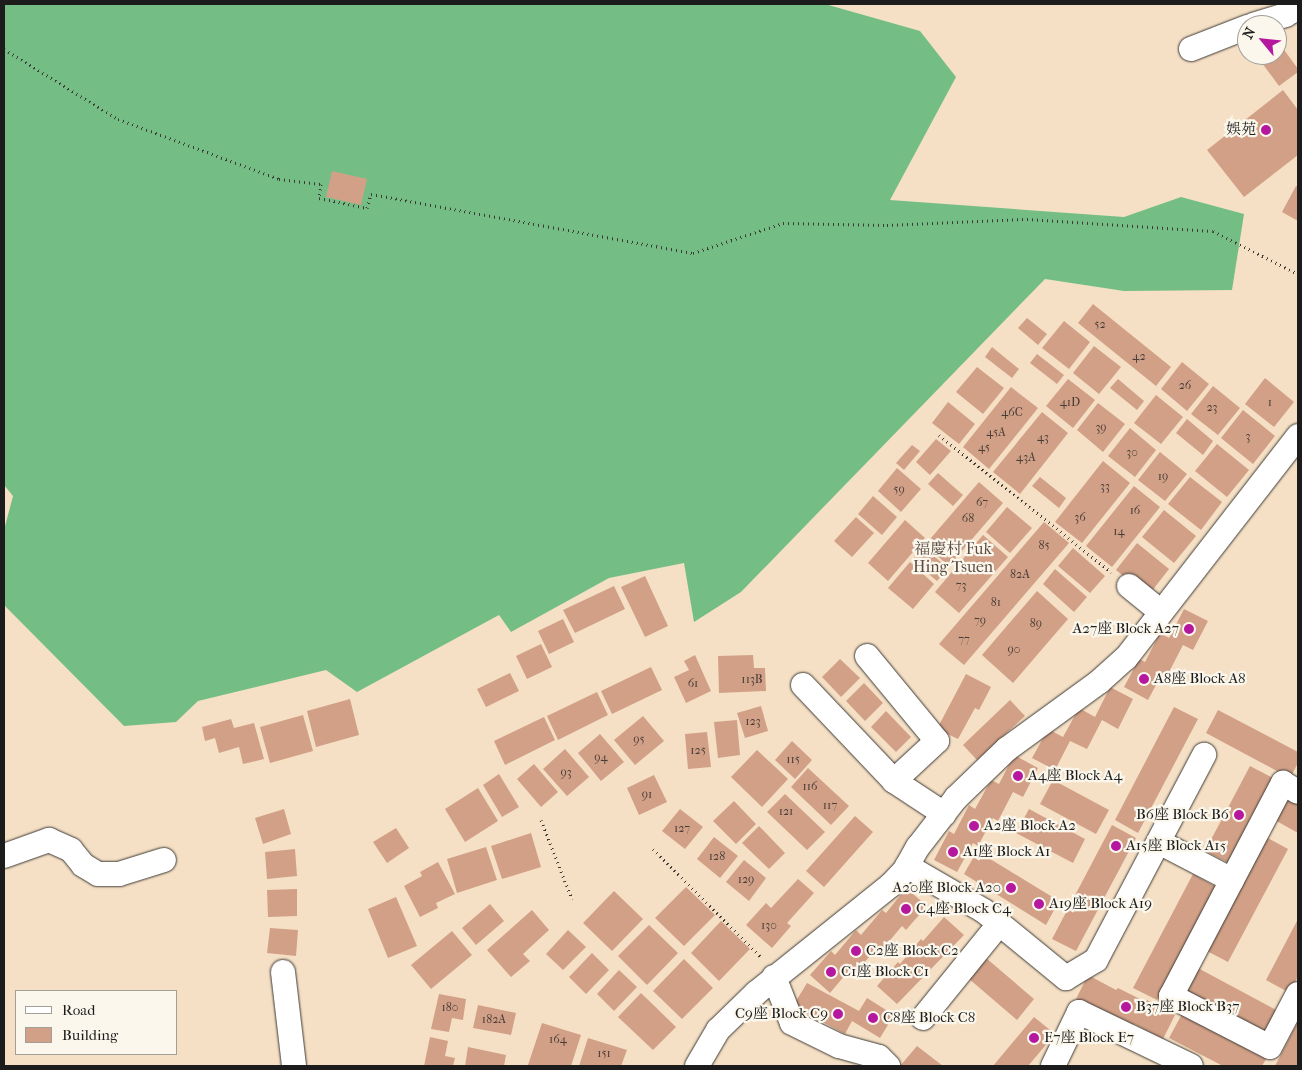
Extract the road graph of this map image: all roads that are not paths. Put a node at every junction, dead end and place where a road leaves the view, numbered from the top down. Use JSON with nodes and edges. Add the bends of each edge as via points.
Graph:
{"nodes":[{"id":1,"x":1298,"y":8,"type":"edge"},
{"id":2,"x":1286,"y":15,"type":"edge"},
{"id":3,"x":1237,"y":31,"type":"edge"},
{"id":4,"x":1191,"y":49,"type":"dead end"},
{"id":5,"x":1298,"y":436,"type":"edge"},
{"id":6,"x":1129,"y":586,"type":"road end"},
{"id":7,"x":1161,"y":612,"type":"junction"},
{"id":8,"x":867,"y":656,"type":"dead end"},
{"id":9,"x":803,"y":685,"type":"dead end"},
{"id":10,"x":1204,"y":755,"type":"dead end"},
{"id":11,"x":894,"y":782,"type":"junction"},
{"id":12,"x":1298,"y":792,"type":"edge"},
{"id":13,"x":944,"y":814,"type":"junction"},
{"id":14,"x":1158,"y":842,"type":"junction"},
{"id":15,"x":4,"y":856,"type":"edge"},
{"id":16,"x":164,"y":860,"type":"dead end"},
{"id":17,"x":907,"y":866,"type":"junction"},
{"id":18,"x":1232,"y":880,"type":"junction"},
{"id":19,"x":999,"y":924,"type":"junction"},
{"id":20,"x":283,"y":972,"type":"dead end"},
{"id":21,"x":776,"y":975,"type":"junction"},
{"id":22,"x":1298,"y":994,"type":"edge"},
{"id":23,"x":923,"y":1018,"type":"dead end"},
{"id":24,"x":294,"y":1066,"type":"edge"},
{"id":25,"x":696,"y":1066,"type":"edge"},
{"id":26,"x":888,"y":1066,"type":"edge"},
{"id":27,"x":1053,"y":1066,"type":"edge"},
{"id":28,"x":1191,"y":1066,"type":"edge"}],
"edges":[{"from":1,"to":2,"type":"street"},
{"from":3,"to":4,"type":"street"},
{"from":5,"to":7,"type":"street"},
{"from":6,"to":7,"type":"street"},
{"from":7,"to":13,"type":"street","via":[[1126,658],[1007,749],[956,798]]},
{"from":8,"to":11,"type":"street","via":[[937,740]]},
{"from":9,"to":11,"type":"street"},
{"from":10,"to":14,"type":"street"},
{"from":11,"to":13,"type":"street"},
{"from":12,"to":18,"type":"street","via":[[1283,783]]},
{"from":13,"to":17,"type":"street"},
{"from":14,"to":18,"type":"street"},
{"from":14,"to":19,"type":"street","via":[[1096,960],[1066,978]]},
{"from":15,"to":16,"type":"street","via":[[49,840],[71,850],[83,865],[98,874],[119,874]]},
{"from":17,"to":19,"type":"street","via":[[984,911]]},
{"from":17,"to":21,"type":"street","via":[[890,885]]},
{"from":18,"to":22,"type":"street","via":[[1171,996],[1270,1048]]},
{"from":19,"to":23,"type":"street"},
{"from":20,"to":24,"type":"street"},
{"from":21,"to":25,"type":"street","via":[[718,1030]]},
{"from":21,"to":26,"type":"street","via":[[792,1023],[839,1046],[879,1057]]},
{"from":27,"to":28,"type":"street","via":[[1079,1012]]}]}
